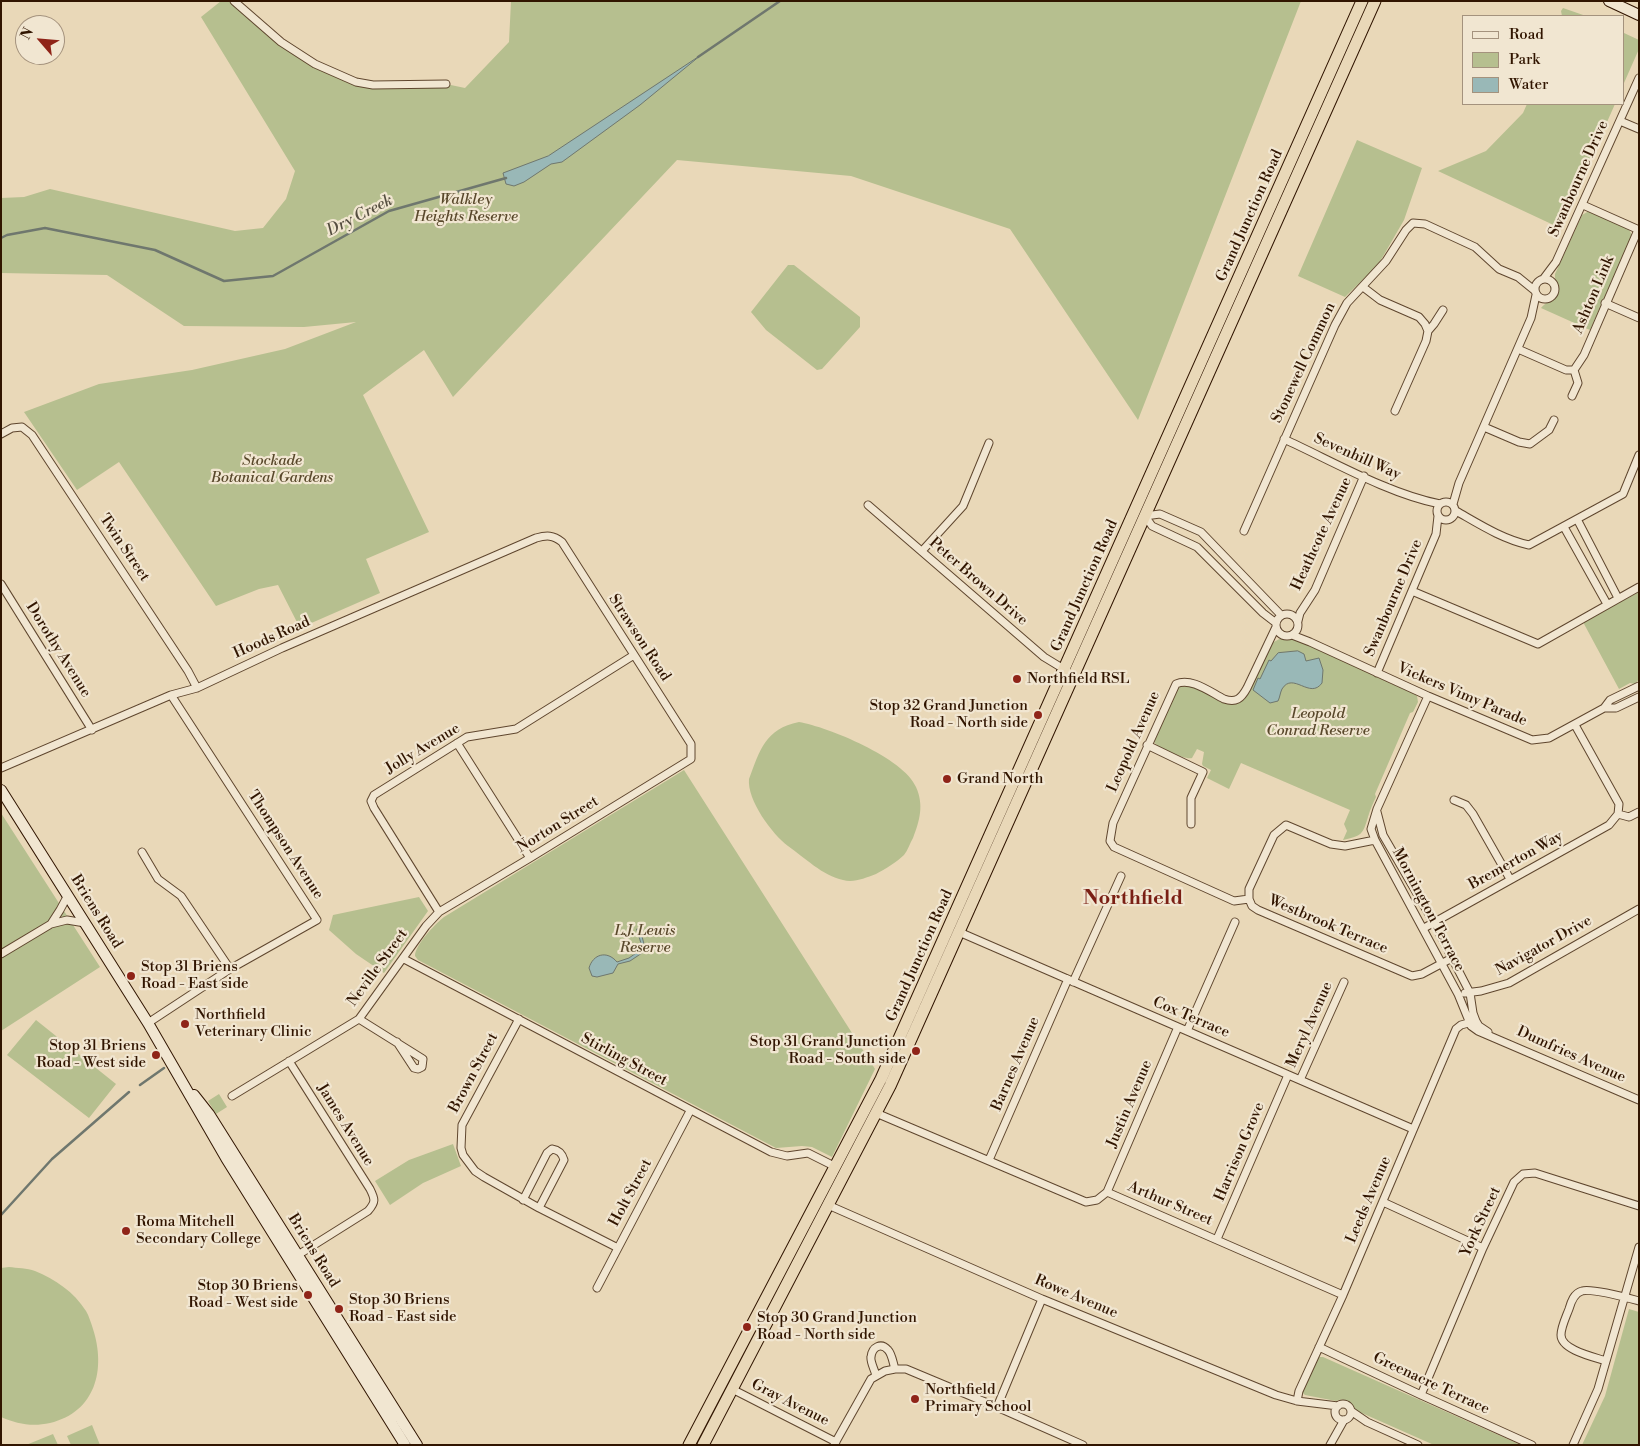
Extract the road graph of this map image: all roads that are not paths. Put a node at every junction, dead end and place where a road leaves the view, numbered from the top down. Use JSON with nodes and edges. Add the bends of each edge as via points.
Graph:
{"nodes":[{"id":1,"x":234,"y":1,"type":"edge"},
{"id":2,"x":1362,"y":1,"type":"edge"},
{"id":3,"x":1375,"y":1,"type":"edge"},
{"id":4,"x":1609,"y":1,"type":"edge"},
{"id":5,"x":1639,"y":15,"type":"edge"},
{"id":6,"x":1639,"y":78,"type":"edge"},
{"id":7,"x":446,"y":84,"type":"dead end"},
{"id":8,"x":1620,"y":121,"type":"junction"},
{"id":9,"x":1639,"y":129,"type":"edge"},
{"id":10,"x":1583,"y":205,"type":"junction"},
{"id":11,"x":1638,"y":230,"type":"edge"},
{"id":12,"x":1518,"y":277,"type":"junction"},
{"id":13,"x":1545,"y":280,"type":"junction"},
{"id":14,"x":1363,"y":287,"type":"junction"},
{"id":15,"x":1535,"y":293,"type":"junction"},
{"id":16,"x":1545,"y":299,"type":"junction"},
{"id":17,"x":1605,"y":303,"type":"junction"},
{"id":18,"x":1443,"y":310,"type":"dead end"},
{"id":19,"x":1531,"y":318,"type":"junction"},
{"id":20,"x":1639,"y":318,"type":"edge"},
{"id":21,"x":1428,"y":331,"type":"junction"},
{"id":22,"x":1518,"y":349,"type":"junction"},
{"id":23,"x":1574,"y":370,"type":"junction"},
{"id":24,"x":1572,"y":396,"type":"dead end"},
{"id":25,"x":1395,"y":411,"type":"dead end"},
{"id":26,"x":1554,"y":420,"type":"dead end"},
{"id":27,"x":1484,"y":427,"type":"junction"},
{"id":28,"x":1,"y":434,"type":"edge"},
{"id":29,"x":1284,"y":439,"type":"junction"},
{"id":30,"x":989,"y":442,"type":"dead end"},
{"id":31,"x":1639,"y":455,"type":"edge"},
{"id":32,"x":1364,"y":476,"type":"junction"},
{"id":33,"x":868,"y":505,"type":"dead end"},
{"id":34,"x":1446,"y":511,"type":"junction"},
{"id":35,"x":1140,"y":514,"type":"junction"},
{"id":36,"x":1577,"y":519,"type":"junction"},
{"id":37,"x":1564,"y":527,"type":"junction"},
{"id":38,"x":1244,"y":531,"type":"dead end"},
{"id":39,"x":555,"y":536,"type":"joint"},
{"id":40,"x":922,"y":551,"type":"junction"},
{"id":41,"x":1,"y":584,"type":"edge"},
{"id":42,"x":1639,"y":588,"type":"edge"},
{"id":43,"x":1412,"y":591,"type":"junction"},
{"id":44,"x":1618,"y":598,"type":"junction"},
{"id":45,"x":1306,"y":603,"type":"junction"},
{"id":46,"x":1607,"y":604,"type":"junction"},
{"id":47,"x":1285,"y":614,"type":"junction"},
{"id":48,"x":1276,"y":625,"type":"junction"},
{"id":49,"x":1298,"y":625,"type":"junction"},
{"id":50,"x":1288,"y":636,"type":"junction"},
{"id":51,"x":1310,"y":642,"type":"junction"},
{"id":52,"x":1267,"y":648,"type":"junction"},
{"id":53,"x":634,"y":655,"type":"junction"},
{"id":54,"x":1069,"y":672,"type":"junction"},
{"id":55,"x":1377,"y":673,"type":"junction"},
{"id":56,"x":1639,"y":686,"type":"edge"},
{"id":57,"x":197,"y":688,"type":"junction"},
{"id":58,"x":171,"y":696,"type":"junction"},
{"id":59,"x":1428,"y":696,"type":"junction"},
{"id":60,"x":1639,"y":697,"type":"edge"},
{"id":61,"x":1604,"y":708,"type":"junction"},
{"id":62,"x":1575,"y":725,"type":"junction"},
{"id":63,"x":92,"y":730,"type":"junction"},
{"id":64,"x":456,"y":743,"type":"junction"},
{"id":65,"x":1148,"y":745,"type":"junction"},
{"id":66,"x":691,"y":759,"type":"joint"},
{"id":67,"x":1,"y":768,"type":"edge"},
{"id":68,"x":1,"y":790,"type":"edge"},
{"id":69,"x":1454,"y":800,"type":"dead end"},
{"id":70,"x":1377,"y":809,"type":"junction"},
{"id":71,"x":1639,"y":812,"type":"edge"},
{"id":72,"x":1618,"y":814,"type":"junction"},
{"id":73,"x":1191,"y":824,"type":"dead end"},
{"id":74,"x":1375,"y":840,"type":"junction"},
{"id":75,"x":1114,"y":846,"type":"joint"},
{"id":76,"x":142,"y":852,"type":"dead end"},
{"id":77,"x":530,"y":858,"type":"junction"},
{"id":78,"x":1121,"y":876,"type":"dead end"},
{"id":79,"x":1510,"y":879,"type":"junction"},
{"id":80,"x":68,"y":895,"type":"junction"},
{"id":81,"x":1249,"y":899,"type":"junction"},
{"id":82,"x":1639,"y":909,"type":"edge"},
{"id":83,"x":439,"y":912,"type":"junction"},
{"id":84,"x":1235,"y":922,"type":"dead end"},
{"id":85,"x":86,"y":923,"type":"junction"},
{"id":86,"x":1434,"y":923,"type":"junction"},
{"id":87,"x":50,"y":924,"type":"junction"},
{"id":88,"x":1424,"y":928,"type":"junction"},
{"id":89,"x":954,"y":930,"type":"junction"},
{"id":90,"x":1,"y":954,"type":"edge"},
{"id":91,"x":404,"y":958,"type":"junction"},
{"id":92,"x":1452,"y":958,"type":"junction"},
{"id":93,"x":1441,"y":964,"type":"junction"},
{"id":94,"x":230,"y":969,"type":"junction"},
{"id":95,"x":1071,"y":980,"type":"junction"},
{"id":96,"x":1344,"y":982,"type":"dead end"},
{"id":97,"x":1470,"y":993,"type":"junction"},
{"id":98,"x":1458,"y":994,"type":"junction"},
{"id":99,"x":359,"y":1019,"type":"junction"},
{"id":100,"x":519,"y":1019,"type":"junction"},
{"id":101,"x":1473,"y":1022,"type":"junction"},
{"id":102,"x":148,"y":1023,"type":"junction"},
{"id":103,"x":1178,"y":1027,"type":"junction"},
{"id":104,"x":1187,"y":1031,"type":"junction"},
{"id":105,"x":397,"y":1042,"type":"dead end"},
{"id":106,"x":289,"y":1061,"type":"junction"},
{"id":107,"x":1288,"y":1075,"type":"junction"},
{"id":108,"x":1300,"y":1080,"type":"junction"},
{"id":109,"x":232,"y":1096,"type":"dead end"},
{"id":110,"x":1639,"y":1100,"type":"edge"},
{"id":111,"x":690,"y":1111,"type":"junction"},
{"id":112,"x":876,"y":1113,"type":"junction"},
{"id":113,"x":1413,"y":1129,"type":"junction"},
{"id":114,"x":989,"y":1160,"type":"junction"},
{"id":115,"x":841,"y":1170,"type":"junction"},
{"id":116,"x":1107,"y":1192,"type":"junction"},
{"id":117,"x":523,"y":1200,"type":"junction"},
{"id":118,"x":1383,"y":1202,"type":"junction"},
{"id":119,"x":828,"y":1205,"type":"junction"},
{"id":120,"x":1639,"y":1206,"type":"edge"},
{"id":121,"x":539,"y":1208,"type":"junction"},
{"id":122,"x":1217,"y":1240,"type":"junction"},
{"id":123,"x":1639,"y":1246,"type":"edge"},
{"id":124,"x":618,"y":1248,"type":"junction"},
{"id":125,"x":1483,"y":1248,"type":"junction"},
{"id":126,"x":293,"y":1258,"type":"junction"},
{"id":127,"x":792,"y":1262,"type":"junction"},
{"id":128,"x":597,"y":1288,"type":"dead end"},
{"id":129,"x":1343,"y":1295,"type":"junction"},
{"id":130,"x":1625,"y":1297,"type":"junction"},
{"id":131,"x":1042,"y":1299,"type":"junction"},
{"id":132,"x":1639,"y":1301,"type":"edge"},
{"id":133,"x":1320,"y":1347,"type":"junction"},
{"id":134,"x":1606,"y":1361,"type":"junction"},
{"id":135,"x":895,"y":1369,"type":"junction"},
{"id":136,"x":876,"y":1376,"type":"junction"},
{"id":137,"x":727,"y":1386,"type":"junction"},
{"id":138,"x":1421,"y":1395,"type":"junction"},
{"id":139,"x":1296,"y":1401,"type":"junction"},
{"id":140,"x":997,"y":1406,"type":"junction"},
{"id":141,"x":1351,"y":1411,"type":"junction"},
{"id":142,"x":1341,"y":1415,"type":"junction"},
{"id":143,"x":1367,"y":1422,"type":"junction"},
{"id":144,"x":835,"y":1443,"type":"edge"},
{"id":145,"x":1072,"y":1443,"type":"edge"},
{"id":146,"x":1331,"y":1443,"type":"edge"},
{"id":147,"x":405,"y":1445,"type":"edge"},
{"id":148,"x":417,"y":1445,"type":"edge"},
{"id":149,"x":689,"y":1445,"type":"edge"},
{"id":150,"x":703,"y":1445,"type":"edge"},
{"id":151,"x":1084,"y":1445,"type":"edge"},
{"id":152,"x":1418,"y":1445,"type":"edge"},
{"id":153,"x":1532,"y":1445,"type":"edge"},
{"id":154,"x":1573,"y":1445,"type":"edge"}],
"edges":[{"from":1,"to":7,"type":"street","via":[[281,42],[315,64],[356,82],[373,85]]},
{"from":2,"to":35,"type":"highway","name":"Grand Junction Road"},
{"from":3,"to":35,"type":"highway","name":"Grand Junction Road"},
{"from":4,"to":5,"type":"main road"},
{"from":6,"to":8,"type":"street","name":"Swanbourne Drive"},
{"from":8,"to":9,"type":"street"},
{"from":8,"to":10,"type":"street","name":"Swanbourne Drive"},
{"from":10,"to":11,"type":"street"},
{"from":10,"to":13,"type":"street","name":"Swanbourne Drive"},
{"from":11,"to":17,"type":"street","name":"Ashton Link"},
{"from":12,"to":13,"type":"street","name":"Stonewell Common"},
{"from":12,"to":14,"type":"street","name":"Stonewell Common","via":[[1499,269],[1475,247],[1420,222],[1413,223],[1406,230],[1386,261]]},
{"from":12,"to":15,"type":"street","name":"Stonewell Common"},
{"from":13,"to":15,"type":"street","via":[[1535,284]]},
{"from":13,"to":16,"type":"street","via":[[1555,287],[1551,297]]},
{"from":14,"to":21,"type":"street","via":[[1380,300],[1419,317]]},
{"from":14,"to":29,"type":"street","name":"Stonewell Common","via":[[1347,303],[1335,324]]},
{"from":15,"to":16,"type":"street"},
{"from":15,"to":19,"type":"street","name":"Swanbourne Drive"},
{"from":16,"to":19,"type":"street","name":"Swanbourne Drive"},
{"from":17,"to":20,"type":"street"},
{"from":17,"to":23,"type":"street","name":"Ashton Link","via":[[1584,355]]},
{"from":18,"to":21,"type":"street"},
{"from":19,"to":22,"type":"street","name":"Swanbourne Drive"},
{"from":21,"to":25,"type":"street"},
{"from":22,"to":23,"type":"street","via":[[1566,370]]},
{"from":22,"to":27,"type":"street","name":"Swanbourne Drive"},
{"from":23,"to":24,"type":"street","name":"Ashton Link","via":[[1578,383]]},
{"from":26,"to":27,"type":"street","via":[[1549,430],[1530,444]]},
{"from":27,"to":34,"type":"street","name":"Swanbourne Drive"},
{"from":28,"to":57,"type":"street","name":"Twin Street","via":[[12,428],[28,430]]},
{"from":29,"to":32,"type":"street","name":"Sevenhill Way"},
{"from":29,"to":38,"type":"street","name":"Stonewell Common"},
{"from":30,"to":40,"type":"street","via":[[963,506]]},
{"from":31,"to":36,"type":"street","name":"Sevenhill Way","via":[[1622,494]]},
{"from":32,"to":34,"type":"street","name":"Sevenhill Way"},
{"from":32,"to":45,"type":"street","name":"Heathcote Avenue","via":[[1315,590]]},
{"from":33,"to":40,"type":"street","name":"Peter Brown Drive"},
{"from":34,"to":37,"type":"street","name":"Sevenhill Way","via":[[1515,542],[1529,545]]},
{"from":34,"to":43,"type":"street","name":"Swanbourne Drive"},
{"from":35,"to":47,"type":"street","via":[[1160,514],[1201,532]]},
{"from":35,"to":48,"type":"street","via":[[1152,526],[1197,547]]},
{"from":35,"to":54,"type":"highway","name":"Grand Junction Road"},
{"from":36,"to":37,"type":"street","name":"Sevenhill Way"},
{"from":36,"to":44,"type":"street"},
{"from":37,"to":46,"type":"street"},
{"from":39,"to":53,"type":"street","name":"Strawson Road","via":[[562,542]]},
{"from":39,"to":57,"type":"street","name":"Hoods Road","via":[[536,538]]},
{"from":40,"to":54,"type":"street","name":"Peter Brown Drive","via":[[1044,656]]},
{"from":41,"to":63,"type":"street","name":"Dorothy Avenue"},
{"from":42,"to":44,"type":"street"},
{"from":43,"to":46,"type":"street","via":[[1538,644]]},
{"from":43,"to":55,"type":"street","name":"Swanbourne Drive"},
{"from":44,"to":46,"type":"street"},
{"from":45,"to":47,"type":"street","name":"Heathcote Avenue"},
{"from":45,"to":49,"type":"street","name":"Heathcote Avenue"},
{"from":47,"to":48,"type":"street"},
{"from":47,"to":49,"type":"street","via":[[1294,616]]},
{"from":48,"to":50,"type":"street","via":[[1279,633]]},
{"from":48,"to":52,"type":"street","name":"Leopold Avenue"},
{"from":49,"to":50,"type":"street"},
{"from":49,"to":51,"type":"street","name":"Vickers Vimy Parade"},
{"from":50,"to":51,"type":"street","name":"Vickers Vimy Parade"},
{"from":50,"to":52,"type":"street","name":"Leopold Avenue"},
{"from":51,"to":55,"type":"street","name":"Vickers Vimy Parade"},
{"from":52,"to":65,"type":"street","name":"Leopold Avenue","via":[[1243,696],[1237,700],[1224,699],[1189,682],[1176,684]]},
{"from":53,"to":64,"type":"street","name":"Jolly Avenue","via":[[516,729],[477,734]]},
{"from":53,"to":66,"type":"street","name":"Strawson Road","via":[[691,744]]},
{"from":54,"to":89,"type":"highway","name":"Grand Junction Road"},
{"from":55,"to":59,"type":"street","name":"Vickers Vimy Parade"},
{"from":56,"to":61,"type":"street","name":"Vickers Vimy Parade","via":[[1610,700]]},
{"from":57,"to":58,"type":"street","name":"Hoods Road"},
{"from":58,"to":63,"type":"street","name":"Hoods Road"},
{"from":58,"to":94,"type":"street","name":"Thompson Avenue","via":[[317,920]]},
{"from":59,"to":62,"type":"street","name":"Vickers Vimy Parade","via":[[1532,740],[1549,738]]},
{"from":59,"to":70,"type":"street","name":"Mornington Terrace"},
{"from":60,"to":61,"type":"street","name":"Vickers Vimy Parade","via":[[1616,708]]},
{"from":61,"to":62,"type":"street","name":"Vickers Vimy Parade"},
{"from":62,"to":72,"type":"street","via":[[1619,804]]},
{"from":63,"to":67,"type":"street","name":"Hoods Road"},
{"from":64,"to":77,"type":"street"},
{"from":64,"to":83,"type":"street","name":"Jolly Avenue","via":[[374,795],[371,801]]},
{"from":65,"to":73,"type":"street","via":[[1203,772],[1191,798]]},
{"from":65,"to":75,"type":"street","name":"Leopold Avenue","via":[[1114,823],[1110,841]]},
{"from":66,"to":77,"type":"street","name":"Norton Street"},
{"from":68,"to":80,"type":"main road","name":"Briens Road"},
{"from":69,"to":79,"type":"street","via":[[1466,805],[1473,814]]},
{"from":70,"to":74,"type":"street","name":"Mornington Terrace","via":[[1371,828]]},
{"from":70,"to":86,"type":"street","name":"Mornington Terrace","via":[[1384,835]]},
{"from":71,"to":72,"type":"street","via":[[1629,817]]},
{"from":72,"to":79,"type":"street","name":"Bremerton Way","via":[[1609,825]]},
{"from":74,"to":81,"type":"street","via":[[1345,846],[1331,844],[1286,825],[1274,835],[1249,889]]},
{"from":74,"to":88,"type":"street","name":"Mornington Terrace"},
{"from":75,"to":81,"type":"street","name":"Westbrook Terrace","via":[[1234,901]]},
{"from":76,"to":94,"type":"street","via":[[158,880],[182,896]]},
{"from":77,"to":83,"type":"street","name":"Norton Street"},
{"from":78,"to":95,"type":"street","name":"Barnes Avenue"},
{"from":79,"to":86,"type":"street","name":"Bremerton Way"},
{"from":80,"to":85,"type":"main road","name":"Briens Road"},
{"from":80,"to":87,"type":"street"},
{"from":81,"to":93,"type":"street","name":"Westbrook Terrace","via":[[1258,910],[1412,976]]},
{"from":82,"to":97,"type":"street","name":"Navigator Drive","via":[[1508,983]]},
{"from":83,"to":91,"type":"street","name":"Neville Street"},
{"from":84,"to":104,"type":"street"},
{"from":85,"to":87,"type":"street","via":[[67,920]]},
{"from":85,"to":102,"type":"main road","name":"Briens Road"},
{"from":86,"to":88,"type":"street","name":"Bremerton Way"},
{"from":86,"to":92,"type":"street","name":"Mornington Terrace"},
{"from":87,"to":90,"type":"street"},
{"from":88,"to":93,"type":"street","name":"Mornington Terrace"},
{"from":89,"to":95,"type":"street","name":"Cox Terrace"},
{"from":89,"to":112,"type":"highway","name":"Grand Junction Road"},
{"from":89,"to":115,"type":"highway","name":"Grand Junction Road"},
{"from":91,"to":99,"type":"street","name":"Neville Street"},
{"from":91,"to":100,"type":"street","name":"Stirling Street"},
{"from":92,"to":93,"type":"street","name":"Westbrook Terrace"},
{"from":92,"to":97,"type":"street","name":"Mornington Terrace"},
{"from":93,"to":98,"type":"street","name":"Mornington Terrace"},
{"from":94,"to":102,"type":"street","name":"Thompson Avenue"},
{"from":95,"to":103,"type":"street","name":"Cox Terrace"},
{"from":95,"to":114,"type":"street","name":"Barnes Avenue"},
{"from":96,"to":108,"type":"street","name":"Meryl Avenue"},
{"from":97,"to":98,"type":"street","name":"Navigator Drive"},
{"from":97,"to":101,"type":"street","name":"Mornington Terrace"},
{"from":98,"to":101,"type":"street","name":"Mornington Terrace"},
{"from":99,"to":105,"type":"street"},
{"from":99,"to":106,"type":"street","name":"Neville Street"},
{"from":100,"to":111,"type":"street","name":"Stirling Street"},
{"from":100,"to":117,"type":"street","name":"Brown Street","via":[[468,1111],[460,1138],[463,1155],[475,1172]]},
{"from":101,"to":110,"type":"street","name":"Dumfries Avenue","via":[[1492,1036]]},
{"from":101,"to":113,"type":"street","name":"Leeds Avenue","via":[[1456,1029]]},
{"from":102,"to":126,"type":"main road","name":"Briens Road","via":[[179,1077],[210,1114]]},
{"from":103,"to":104,"type":"street","name":"Cox Terrace"},
{"from":103,"to":116,"type":"street","name":"Justin Avenue"},
{"from":104,"to":107,"type":"street","name":"Cox Terrace"},
{"from":106,"to":109,"type":"street","name":"Neville Street"},
{"from":106,"to":126,"type":"street","name":"James Avenue","via":[[375,1200],[368,1211]]},
{"from":107,"to":108,"type":"street","name":"Cox Terrace"},
{"from":107,"to":122,"type":"street","name":"Harrison Grove"},
{"from":108,"to":113,"type":"street","name":"Cox Terrace"},
{"from":111,"to":115,"type":"street","name":"Stirling Street","via":[[771,1152],[787,1156],[808,1153]]},
{"from":111,"to":124,"type":"street","name":"Holt Street"},
{"from":112,"to":114,"type":"street","name":"Arthur Street"},
{"from":112,"to":115,"type":"highway","name":"Grand Junction Road"},
{"from":113,"to":118,"type":"street","name":"Leeds Avenue"},
{"from":114,"to":116,"type":"street","name":"Arthur Street","via":[[1086,1202]]},
{"from":115,"to":119,"type":"highway","name":"Grand Junction Road"},
{"from":115,"to":127,"type":"highway","name":"Grand Junction Road"},
{"from":116,"to":122,"type":"street","name":"Arthur Street"},
{"from":117,"to":121,"type":"street","name":"Brown Street"},
{"from":117,"to":121,"type":"street","via":[[546,1153],[558,1150],[564,1160]]},
{"from":118,"to":125,"type":"street"},
{"from":118,"to":129,"type":"street","name":"Leeds Avenue"},
{"from":119,"to":127,"type":"highway","name":"Grand Junction Road"},
{"from":119,"to":131,"type":"street","name":"Rowe Avenue"},
{"from":120,"to":125,"type":"street","name":"York Street","via":[[1535,1173],[1523,1174],[1514,1182]]},
{"from":121,"to":124,"type":"street","name":"Brown Street"},
{"from":122,"to":129,"type":"street","name":"Arthur Street"},
{"from":123,"to":130,"type":"street"},
{"from":124,"to":128,"type":"street","name":"Holt Street"},
{"from":125,"to":138,"type":"street","name":"York Street"},
{"from":126,"to":147,"type":"main road","name":"Briens Road"},
{"from":126,"to":148,"type":"main road","name":"Briens Road"},
{"from":127,"to":137,"type":"highway","name":"Grand Junction Road"},
{"from":129,"to":133,"type":"street","name":"Leeds Avenue"},
{"from":130,"to":132,"type":"street"},
{"from":130,"to":134,"type":"street"},
{"from":130,"to":134,"type":"street","via":[[1582,1290],[1573,1299],[1562,1328],[1564,1344]]},
{"from":131,"to":139,"type":"street","name":"Rowe Avenue"},
{"from":131,"to":140,"type":"street"},
{"from":133,"to":138,"type":"street","name":"Greenacre Terrace"},
{"from":133,"to":139,"type":"street","name":"Leeds Avenue"},
{"from":134,"to":154,"type":"street"},
{"from":135,"to":136,"type":"street"},
{"from":135,"to":136,"type":"street","via":[[889,1350],[878,1346],[870,1358]]},
{"from":135,"to":140,"type":"street","via":[[906,1369]]},
{"from":136,"to":144,"type":"street","via":[[871,1379]]},
{"from":137,"to":144,"type":"street","name":"Gray Avenue"},
{"from":137,"to":149,"type":"highway","name":"Grand Junction Road"},
{"from":137,"to":150,"type":"highway","name":"Grand Junction Road"},
{"from":138,"to":153,"type":"street","name":"Greenacre Terrace"},
{"from":139,"to":142,"type":"street","name":"Rowe Avenue","via":[[1317,1404]]},
{"from":140,"to":145,"type":"street"},
{"from":141,"to":142,"type":"street","via":[[1351,1415]]},
{"from":141,"to":142,"type":"street","name":"Rowe Avenue","via":[[1346,1405]]},
{"from":141,"to":143,"type":"street","name":"Rowe Avenue"},
{"from":142,"to":143,"type":"street","name":"Rowe Avenue"},
{"from":142,"to":146,"type":"street"},
{"from":143,"to":152,"type":"street","name":"Rowe Avenue"},
{"from":145,"to":151,"type":"street"}]}
